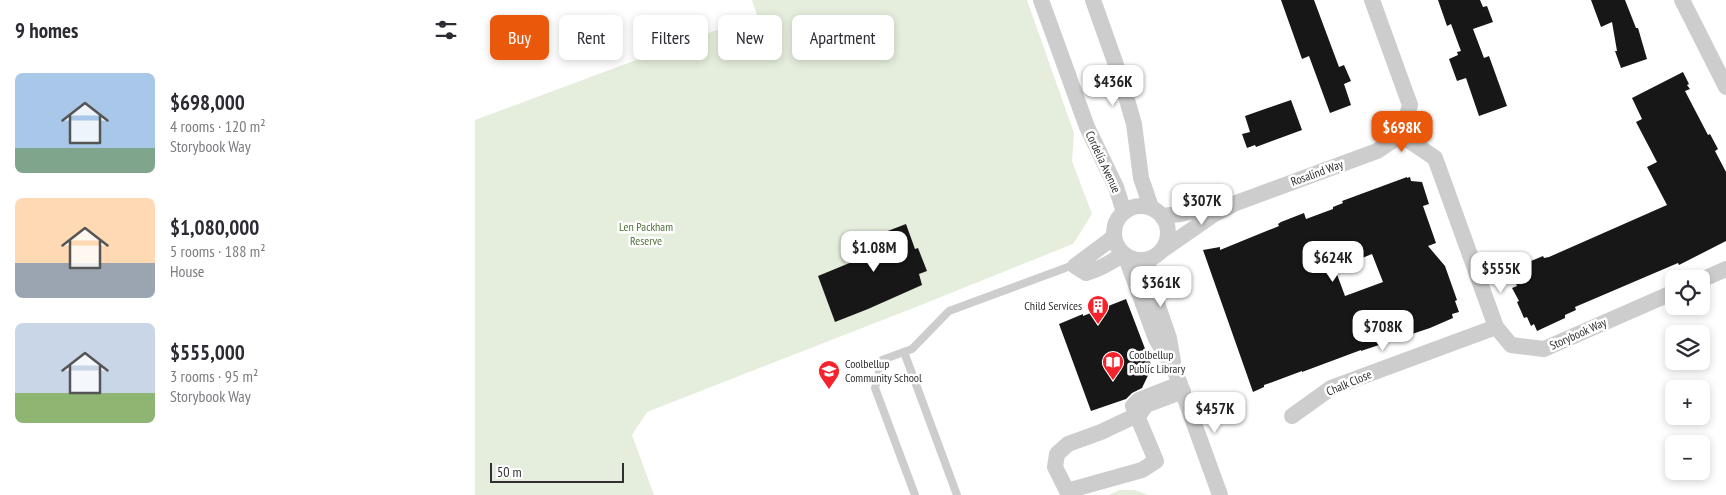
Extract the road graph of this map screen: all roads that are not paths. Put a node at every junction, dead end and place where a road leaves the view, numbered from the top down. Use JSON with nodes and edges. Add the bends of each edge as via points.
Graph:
{"nodes":[{"id":1,"x":1041,"y":0,"type":"edge"},
{"id":2,"x":1093,"y":0,"type":"edge"},
{"id":3,"x":1372,"y":0,"type":"edge"},
{"id":4,"x":1682,"y":0,"type":"edge"},
{"id":5,"x":1726,"y":87,"type":"edge"},
{"id":6,"x":1401,"y":135,"type":"junction"},
{"id":7,"x":1236,"y":203,"type":"junction"},
{"id":8,"x":1156,"y":211,"type":"junction"},
{"id":9,"x":1124,"y":212,"type":"junction"},
{"id":10,"x":1114,"y":237,"type":"junction"},
{"id":11,"x":1164,"y":249,"type":"junction"},
{"id":12,"x":1124,"y":254,"type":"junction"},
{"id":13,"x":1147,"y":260,"type":"junction"},
{"id":14,"x":1075,"y":266,"type":"junction"},
{"id":15,"x":1726,"y":269,"type":"edge"},
{"id":16,"x":1710,"y":276,"type":"edge"},
{"id":17,"x":1665,"y":296,"type":"edge"},
{"id":18,"x":1496,"y":327,"type":"junction"},
{"id":19,"x":904,"y":352,"type":"junction"},
{"id":20,"x":1179,"y":382,"type":"junction"},
{"id":21,"x":1137,"y":415,"type":"junction"},
{"id":22,"x":1292,"y":416,"type":"dead end"},
{"id":23,"x":915,"y":495,"type":"edge"},
{"id":24,"x":957,"y":495,"type":"edge"},
{"id":25,"x":1220,"y":495,"type":"edge"}],
"edges":[{"from":1,"to":9,"type":"street","name":"Cordelia Avenue","via":[[1087,127],[1116,186]]},
{"from":2,"to":8,"type":"street","via":[[1134,124],[1141,178]]},
{"from":3,"to":6,"type":"street","via":[[1410,105]]},
{"from":4,"to":5,"type":"street"},
{"from":6,"to":7,"type":"street","name":"Rosalind Way","via":[[1377,151]]},
{"from":6,"to":18,"type":"street","name":"Storybook Way","via":[[1435,158]]},
{"from":7,"to":8,"type":"street","via":[[1181,214]]},
{"from":7,"to":11,"type":"street"},
{"from":8,"to":9,"type":"street","via":[[1136,206]]},
{"from":8,"to":11,"type":"street","via":[[1167,223],[1169,232]]},
{"from":9,"to":10,"type":"street","via":[[1115,226]]},
{"from":10,"to":12,"type":"street"},
{"from":10,"to":14,"type":"street"},
{"from":11,"to":13,"type":"street"},
{"from":12,"to":13,"type":"street","via":[[1139,261]]},
{"from":12,"to":14,"type":"street","via":[[1087,273]]},
{"from":12,"to":20,"type":"street","via":[[1155,339]]},
{"from":13,"to":20,"type":"street"},
{"from":14,"to":19,"type":"lane","via":[[949,311],[912,349]]},
{"from":15,"to":16,"type":"street"},
{"from":17,"to":18,"type":"street","name":"Storybook Way","via":[[1544,349],[1511,345]]},
{"from":18,"to":22,"type":"street","name":"Chalk Close","via":[[1331,388]]},
{"from":19,"to":23,"type":"lane","via":[[882,360],[875,388]]},
{"from":19,"to":24,"type":"lane"},
{"from":20,"to":21,"type":"street"},
{"from":20,"to":25,"type":"street"},
{"from":21,"to":21,"type":"street","via":[[1068,444],[1057,454],[1055,467],[1067,491],[1142,470],[1156,461]]}]}
